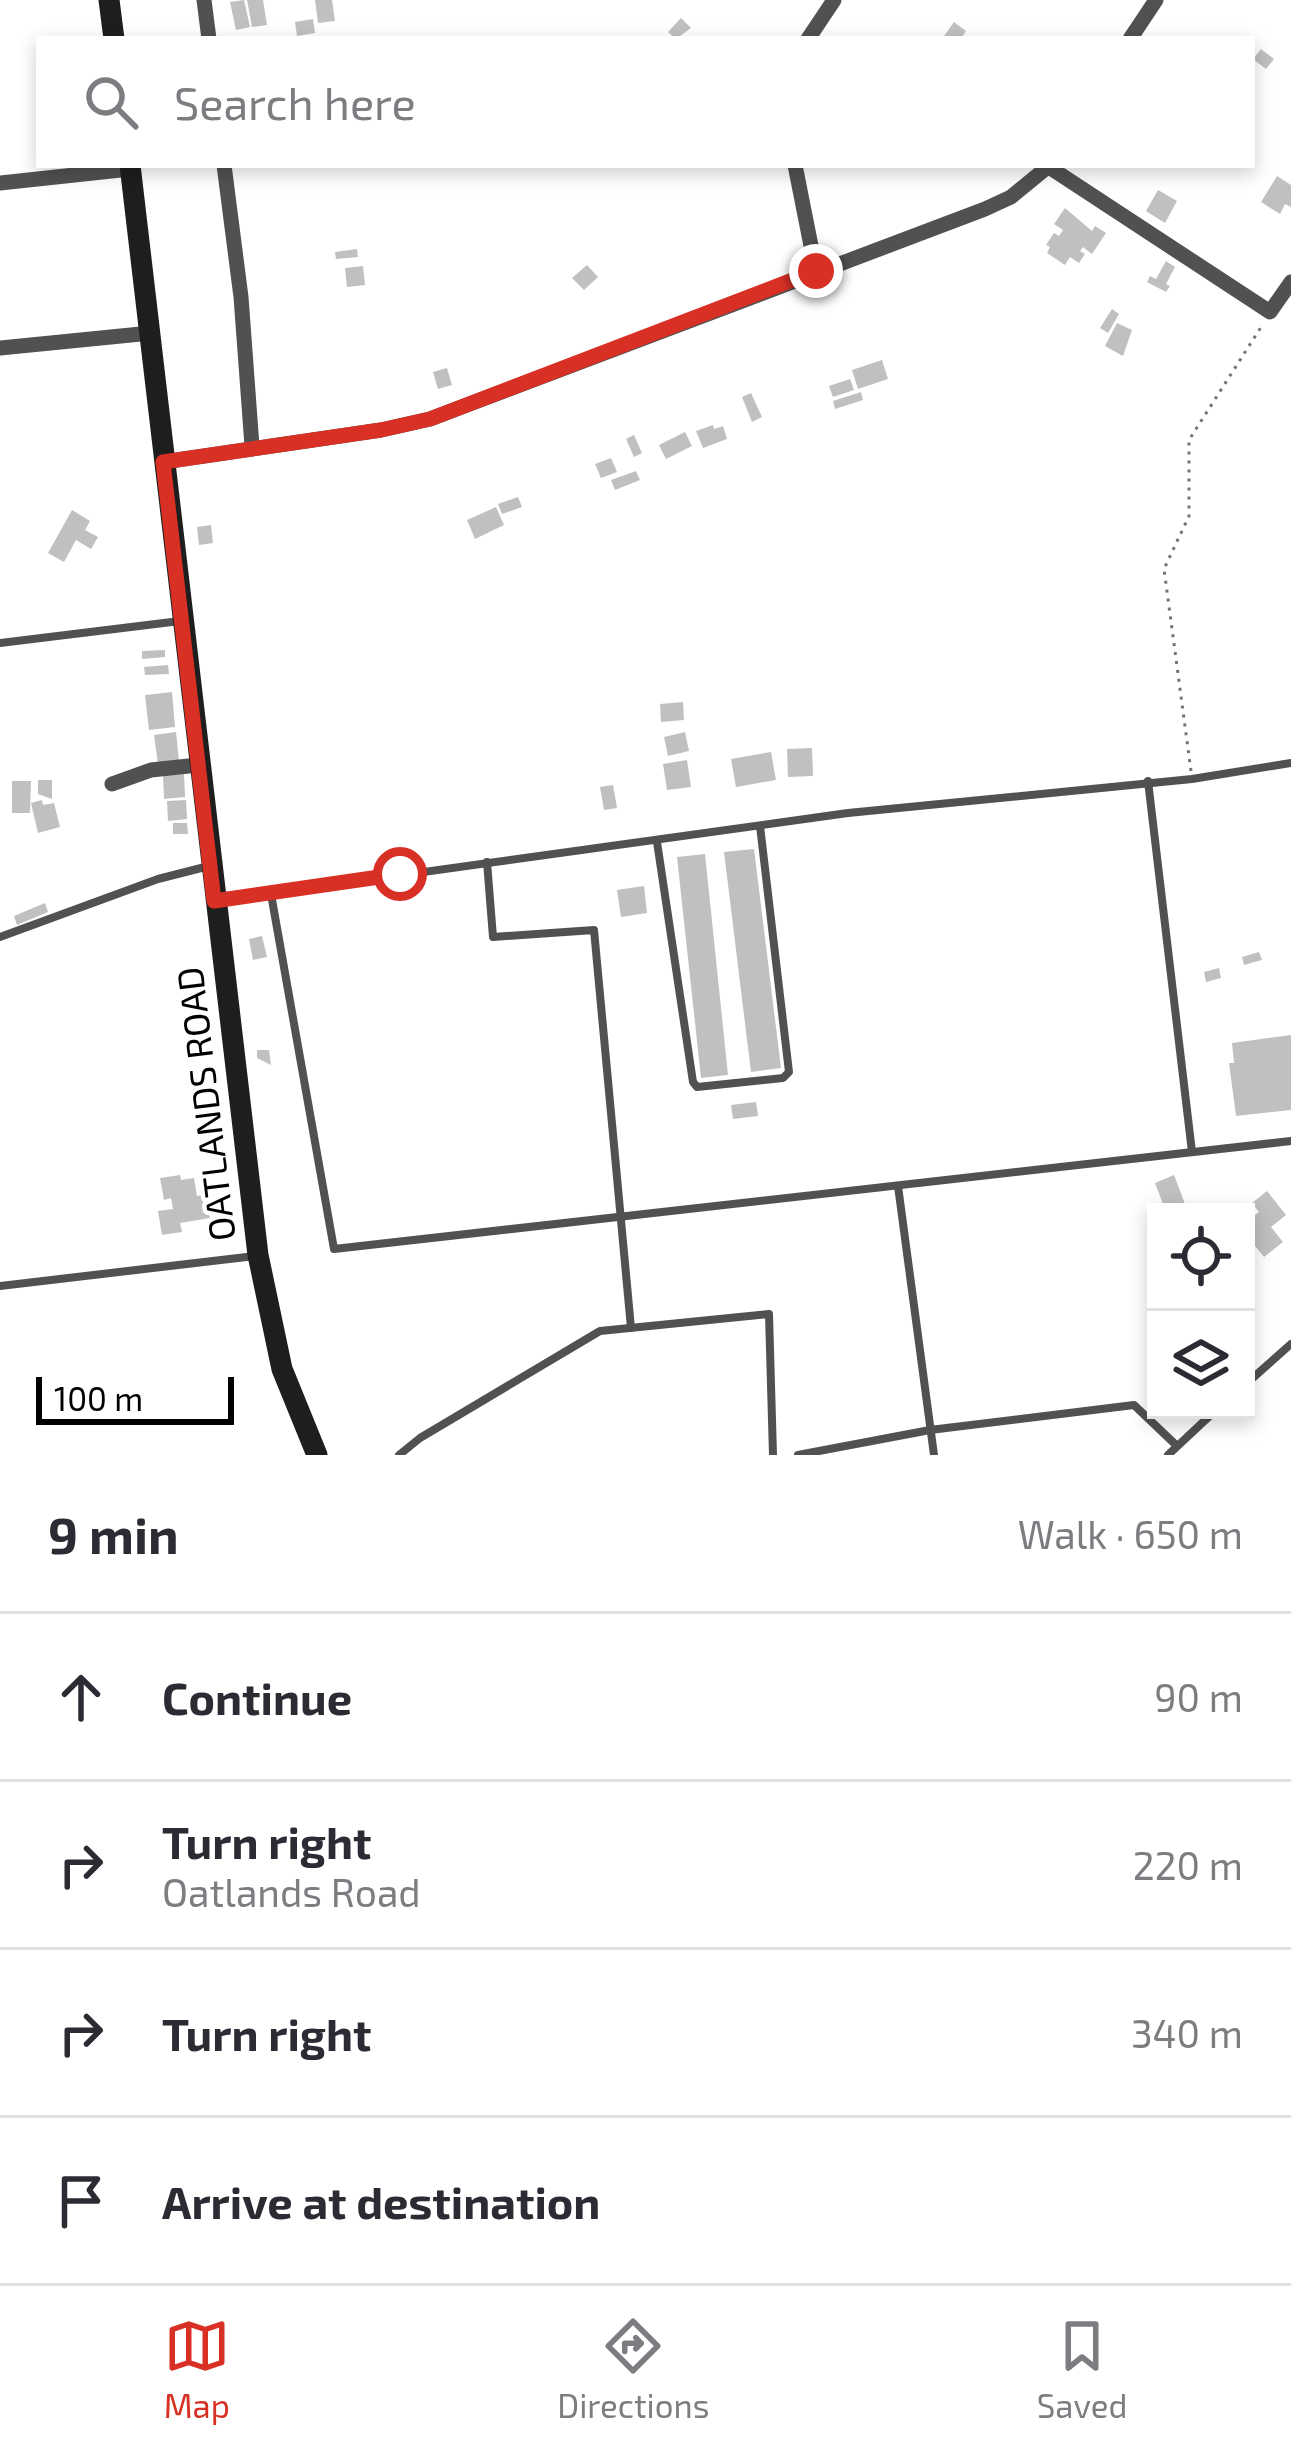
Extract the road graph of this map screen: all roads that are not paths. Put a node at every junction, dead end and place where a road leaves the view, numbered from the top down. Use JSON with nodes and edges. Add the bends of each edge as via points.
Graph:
{"nodes":[{"id":1,"x":110,"y":0,"type":"edge"},
{"id":2,"x":204,"y":0,"type":"edge"},
{"id":3,"x":834,"y":0,"type":"edge"},
{"id":4,"x":1156,"y":0,"type":"edge"},
{"id":5,"x":114,"y":36,"type":"edge"},
{"id":6,"x":209,"y":36,"type":"edge"},
{"id":7,"x":810,"y":36,"type":"edge"},
{"id":8,"x":1132,"y":36,"type":"edge"},
{"id":9,"x":122,"y":168,"type":"edge"},
{"id":10,"x":130,"y":168,"type":"edge"},
{"id":11,"x":224,"y":168,"type":"edge"},
{"id":12,"x":796,"y":168,"type":"edge"},
{"id":13,"x":1046,"y":168,"type":"edge"},
{"id":14,"x":1052,"y":168,"type":"edge"},
{"id":15,"x":0,"y":184,"type":"edge"},
{"id":16,"x":816,"y":271,"type":"junction"},
{"id":17,"x":1291,"y":282,"type":"edge"},
{"id":18,"x":151,"y":333,"type":"junction"},
{"id":19,"x":0,"y":348,"type":"edge"},
{"id":20,"x":252,"y":446,"type":"junction"},
{"id":21,"x":163,"y":462,"type":"junction"},
{"id":22,"x":182,"y":621,"type":"junction"},
{"id":23,"x":0,"y":643,"type":"edge"},
{"id":24,"x":1291,"y":763,"type":"edge"},
{"id":25,"x":198,"y":765,"type":"junction"},
{"id":26,"x":1148,"y":781,"type":"junction"},
{"id":27,"x":112,"y":784,"type":"dead end"},
{"id":28,"x":760,"y":826,"type":"junction"},
{"id":29,"x":657,"y":842,"type":"junction"},
{"id":30,"x":487,"y":862,"type":"junction"},
{"id":31,"x":210,"y":865,"type":"junction"},
{"id":32,"x":271,"y":894,"type":"junction"},
{"id":33,"x":214,"y":901,"type":"junction"},
{"id":34,"x":0,"y":938,"type":"edge"},
{"id":35,"x":1291,"y":1142,"type":"edge"},
{"id":36,"x":1192,"y":1152,"type":"junction"},
{"id":37,"x":898,"y":1186,"type":"junction"},
{"id":38,"x":618,"y":1220,"type":"junction"},
{"id":39,"x":258,"y":1256,"type":"junction"},
{"id":40,"x":0,"y":1286,"type":"edge"},
{"id":41,"x":631,"y":1328,"type":"junction"},
{"id":42,"x":1291,"y":1344,"type":"edge"},
{"id":43,"x":1255,"y":1376,"type":"edge"},
{"id":44,"x":1206,"y":1419,"type":"edge"},
{"id":45,"x":930,"y":1430,"type":"junction"},
{"id":46,"x":1176,"y":1445,"type":"junction"},
{"id":47,"x":317,"y":1455,"type":"edge"},
{"id":48,"x":399,"y":1455,"type":"edge"},
{"id":49,"x":773,"y":1455,"type":"edge"},
{"id":50,"x":798,"y":1455,"type":"edge"},
{"id":51,"x":934,"y":1455,"type":"edge"},
{"id":52,"x":1168,"y":1455,"type":"edge"}],
"edges":[{"from":1,"to":5,"type":"street"},
{"from":2,"to":6,"type":"street"},
{"from":3,"to":7,"type":"street"},
{"from":4,"to":8,"type":"street"},
{"from":9,"to":15,"type":"street"},
{"from":10,"to":18,"type":"street","name":"OATLANDS ROAD"},
{"from":11,"to":20,"type":"street"},
{"from":12,"to":16,"type":"street"},
{"from":13,"to":16,"type":"street","via":[[998,203]]},
{"from":14,"to":17,"type":"street","via":[[1270,312]]},
{"from":16,"to":20,"type":"street","via":[[430,419]]},
{"from":18,"to":19,"type":"street"},
{"from":18,"to":21,"type":"street","name":"OATLANDS ROAD"},
{"from":20,"to":21,"type":"street"},
{"from":21,"to":22,"type":"street","name":"OATLANDS ROAD"},
{"from":22,"to":23,"type":"lane"},
{"from":22,"to":25,"type":"street","name":"OATLANDS ROAD"},
{"from":24,"to":26,"type":"lane"},
{"from":25,"to":27,"type":"street"},
{"from":25,"to":31,"type":"street","name":"OATLANDS ROAD"},
{"from":26,"to":28,"type":"lane"},
{"from":26,"to":36,"type":"lane"},
{"from":28,"to":29,"type":"lane"},
{"from":28,"to":29,"type":"lane","via":[[789,1072],[783,1078],[694,1085]]},
{"from":29,"to":30,"type":"lane"},
{"from":30,"to":32,"type":"lane"},
{"from":30,"to":38,"type":"lane","via":[[493,938],[594,930]]},
{"from":31,"to":33,"type":"street","name":"OATLANDS ROAD"},
{"from":31,"to":34,"type":"lane"},
{"from":32,"to":33,"type":"lane"},
{"from":32,"to":38,"type":"lane","via":[[334,1249]]},
{"from":33,"to":39,"type":"street","name":"OATLANDS ROAD"},
{"from":35,"to":36,"type":"lane"},
{"from":36,"to":37,"type":"lane"},
{"from":37,"to":38,"type":"lane"},
{"from":37,"to":45,"type":"lane"},
{"from":38,"to":41,"type":"lane"},
{"from":39,"to":40,"type":"lane"},
{"from":39,"to":47,"type":"street","name":"OATLANDS ROAD","via":[[282,1369]]},
{"from":41,"to":48,"type":"lane","via":[[600,1331]]},
{"from":41,"to":49,"type":"lane","via":[[769,1313]]},
{"from":42,"to":43,"type":"lane"},
{"from":44,"to":46,"type":"lane"},
{"from":45,"to":46,"type":"lane","via":[[1133,1405]]},
{"from":45,"to":50,"type":"lane"},
{"from":45,"to":51,"type":"lane"},
{"from":46,"to":52,"type":"lane"}]}
